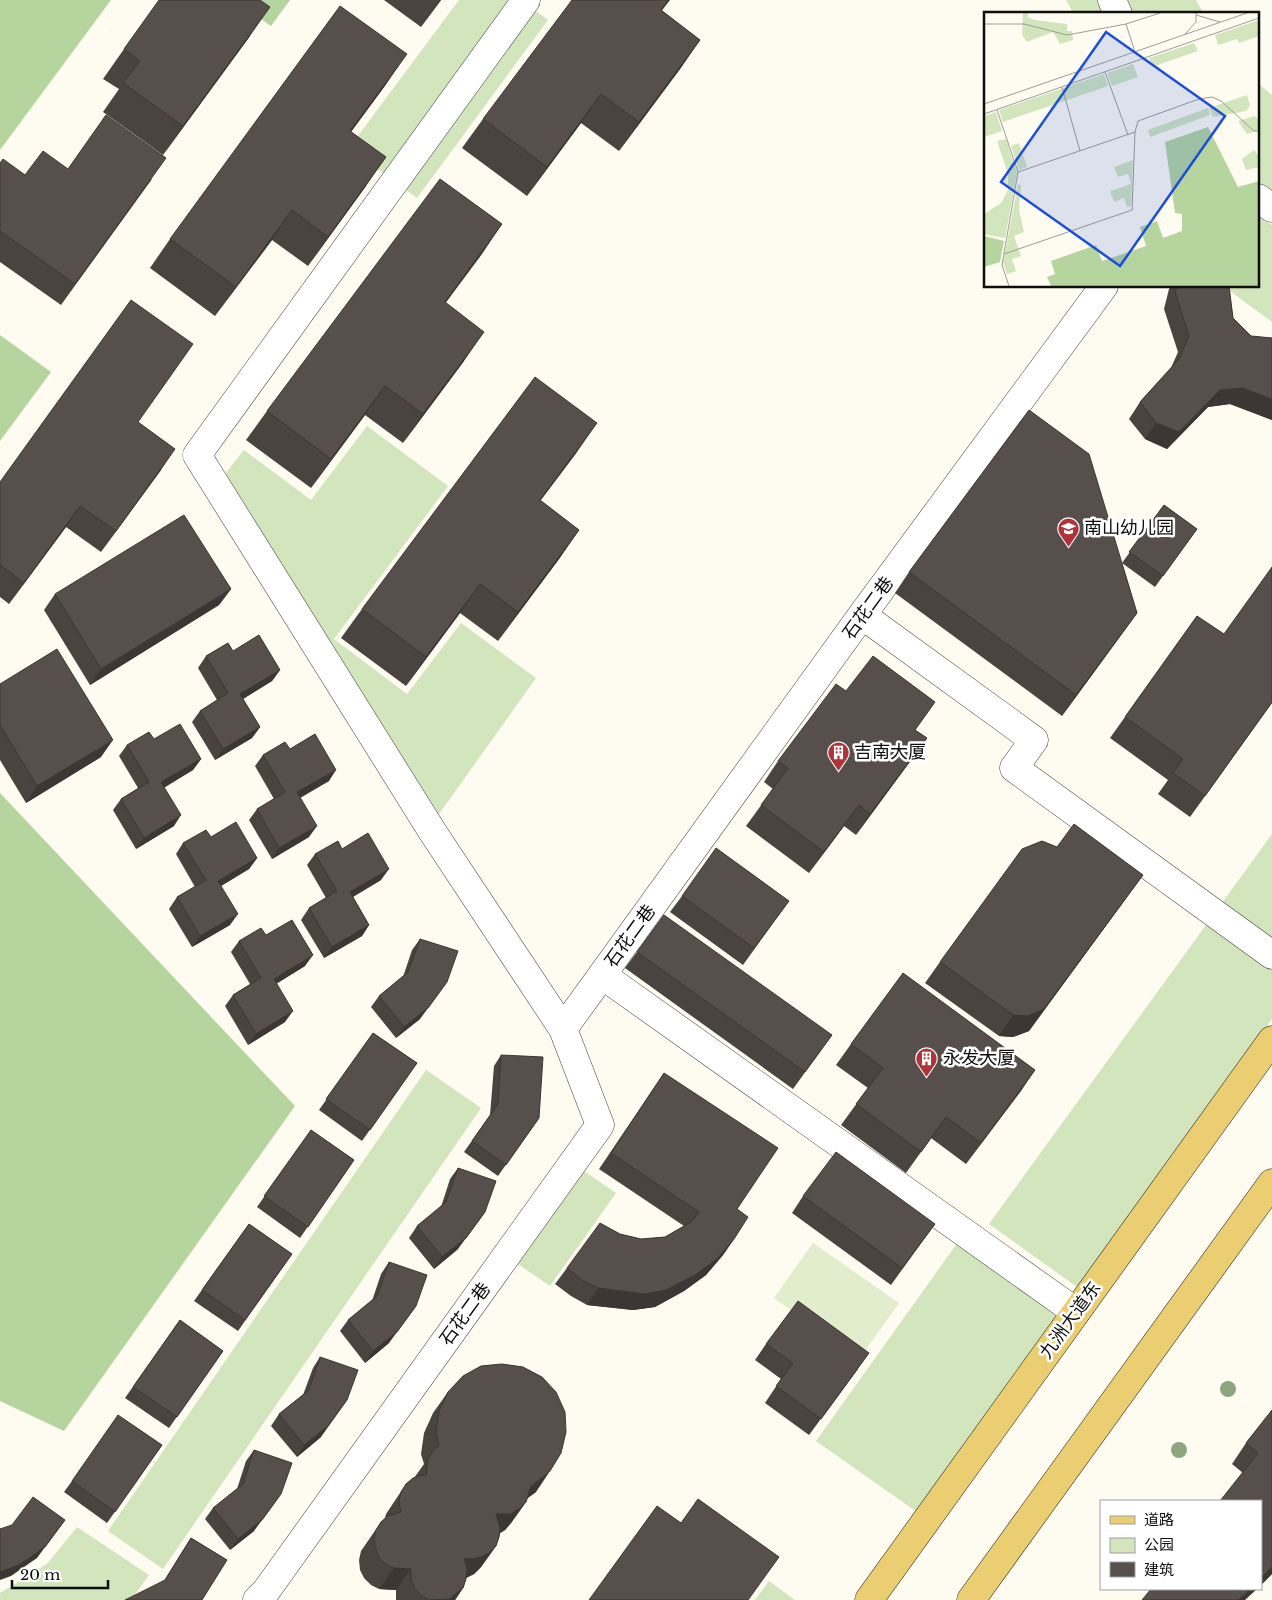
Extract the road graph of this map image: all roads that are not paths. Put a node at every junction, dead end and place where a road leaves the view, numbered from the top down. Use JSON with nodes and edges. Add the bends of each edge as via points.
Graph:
{"nodes":[{"id":1,"x":526,"y":0,"type":"edge"},
{"id":2,"x":1112,"y":0,"type":"edge"},
{"id":3,"x":1117,"y":12,"type":"edge"},
{"id":4,"x":1260,"y":199,"type":"edge"},
{"id":5,"x":1272,"y":208,"type":"edge"},
{"id":6,"x":1103,"y":288,"type":"edge"},
{"id":7,"x":862,"y":615,"type":"junction"},
{"id":8,"x":1272,"y":955,"type":"edge"},
{"id":9,"x":602,"y":975,"type":"junction"},
{"id":10,"x":562,"y":1029,"type":"junction"},
{"id":11,"x":1272,"y":1040,"type":"edge"},
{"id":12,"x":1272,"y":1183,"type":"edge"},
{"id":13,"x":1076,"y":1312,"type":"junction"},
{"id":14,"x":257,"y":1600,"type":"edge"},
{"id":15,"x":868,"y":1600,"type":"edge"},
{"id":16,"x":971,"y":1600,"type":"edge"}],
"edges":[{"from":1,"to":10,"type":"street","via":[[196,455],[427,823]]},
{"from":2,"to":3,"type":"street"},
{"from":4,"to":5,"type":"street"},
{"from":6,"to":7,"type":"street","name":"石花二巷"},
{"from":7,"to":8,"type":"street","via":[[1034,740],[1014,768]]},
{"from":7,"to":9,"type":"street","name":"石花二巷"},
{"from":9,"to":10,"type":"street","name":"石花二巷"},
{"from":9,"to":13,"type":"street"},
{"from":10,"to":14,"type":"street","name":"石花二巷","via":[[600,1125]]},
{"from":11,"to":13,"type":"main road","name":"九洲大道东"},
{"from":12,"to":16,"type":"main road"},
{"from":13,"to":15,"type":"main road","name":"九洲大道东"}]}
